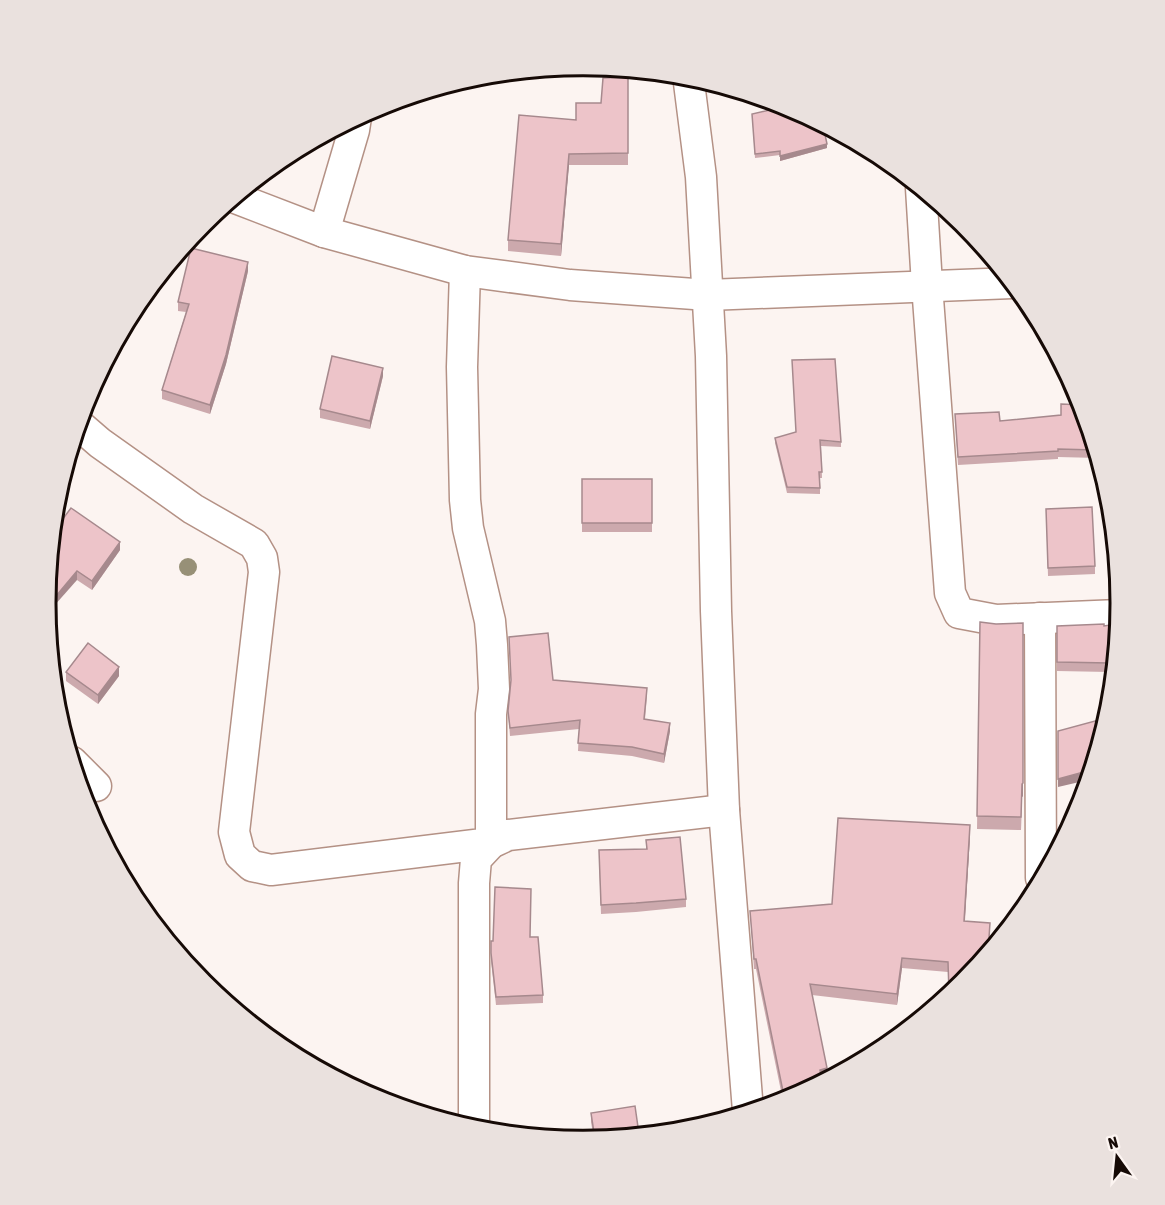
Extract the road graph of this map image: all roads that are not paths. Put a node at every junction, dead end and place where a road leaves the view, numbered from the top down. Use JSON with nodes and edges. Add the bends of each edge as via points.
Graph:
{"nodes":[{"id":1,"x":690,"y":87,"type":"edge"},
{"id":2,"x":354,"y":128,"type":"edge"},
{"id":3,"x":922,"y":199,"type":"edge"},
{"id":4,"x":242,"y":200,"type":"edge"},
{"id":5,"x":324,"y":232,"type":"junction"},
{"id":6,"x":465,"y":271,"type":"junction"},
{"id":7,"x":1002,"y":283,"type":"edge"},
{"id":8,"x":927,"y":285,"type":"junction"},
{"id":9,"x":708,"y":295,"type":"junction"},
{"id":10,"x":84,"y":430,"type":"edge"},
{"id":11,"x":1109,"y":615,"type":"edge"},
{"id":12,"x":1040,"y":618,"type":"junction"},
{"id":13,"x":84,"y":774,"type":"edge"},
{"id":14,"x":96,"y":786,"type":"dead end"},
{"id":15,"x":724,"y":810,"type":"junction"},
{"id":16,"x":491,"y":843,"type":"junction"},
{"id":17,"x":1041,"y":862,"type":"edge"},
{"id":18,"x":747,"y":1103,"type":"edge"},
{"id":19,"x":474,"y":1118,"type":"edge"}],
"edges":[{"from":1,"to":9,"type":"street","via":[[701,177]]},
{"from":2,"to":5,"type":"street"},
{"from":3,"to":8,"type":"street"},
{"from":4,"to":5,"type":"street"},
{"from":5,"to":6,"type":"street"},
{"from":6,"to":9,"type":"street","via":[[570,285]]},
{"from":6,"to":16,"type":"street","via":[[465,500],[492,637]]},
{"from":7,"to":8,"type":"street"},
{"from":8,"to":9,"type":"street"},
{"from":8,"to":12,"type":"street","via":[[950,593],[959,613],[996,620]]},
{"from":9,"to":15,"type":"street"},
{"from":10,"to":16,"type":"street","via":[[193,509],[254,544],[262,558],[264,572],[234,832],[240,855],[252,866],[271,870]]},
{"from":11,"to":12,"type":"street"},
{"from":12,"to":17,"type":"street"},
{"from":13,"to":14,"type":"street"},
{"from":15,"to":16,"type":"street","via":[[508,835]]},
{"from":15,"to":18,"type":"street"},
{"from":16,"to":19,"type":"street","via":[[476,859],[474,883]]}]}
